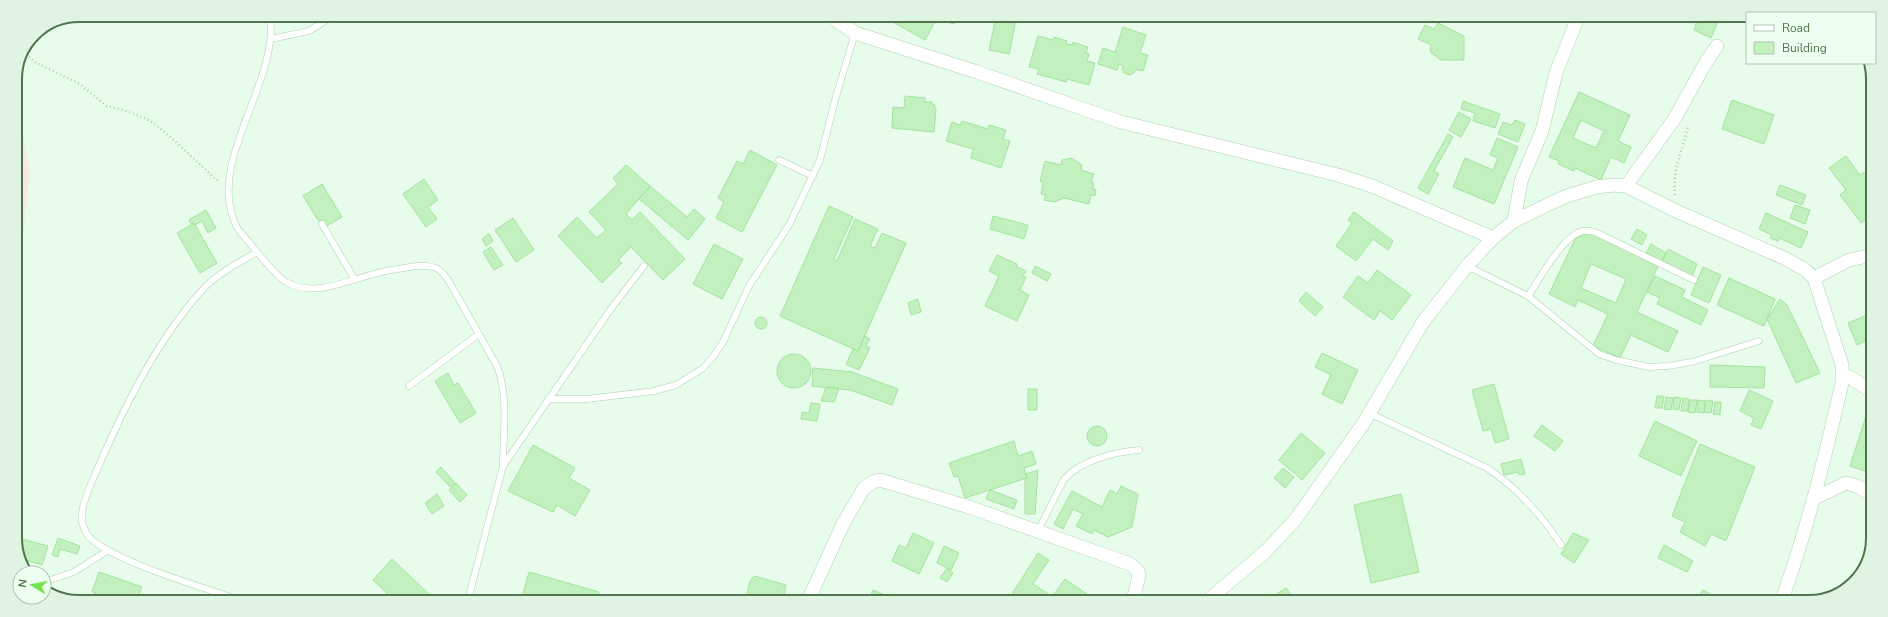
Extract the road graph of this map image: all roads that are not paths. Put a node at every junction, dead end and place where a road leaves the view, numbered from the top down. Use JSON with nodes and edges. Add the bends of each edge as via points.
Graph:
{"nodes":[{"id":1,"x":270,"y":22,"type":"edge"},
{"id":2,"x":324,"y":22,"type":"edge"},
{"id":3,"x":838,"y":22,"type":"edge"},
{"id":4,"x":1576,"y":22,"type":"edge"},
{"id":5,"x":855,"y":33,"type":"junction"},
{"id":6,"x":271,"y":39,"type":"junction"},
{"id":7,"x":1718,"y":46,"type":"dead end"},
{"id":8,"x":779,"y":160,"type":"dead end"},
{"id":9,"x":813,"y":176,"type":"junction"},
{"id":10,"x":1626,"y":186,"type":"junction"},
{"id":11,"x":1514,"y":221,"type":"junction"},
{"id":12,"x":322,"y":224,"type":"dead end"},
{"id":13,"x":1493,"y":238,"type":"junction"},
{"id":14,"x":257,"y":252,"type":"junction"},
{"id":15,"x":1866,"y":256,"type":"edge"},
{"id":16,"x":644,"y":266,"type":"dead end"},
{"id":17,"x":1467,"y":266,"type":"junction"},
{"id":18,"x":1814,"y":278,"type":"junction"},
{"id":19,"x":355,"y":280,"type":"junction"},
{"id":20,"x":1694,"y":280,"type":"dead end"},
{"id":21,"x":1528,"y":296,"type":"junction"},
{"id":22,"x":479,"y":334,"type":"junction"},
{"id":23,"x":1759,"y":341,"type":"dead end"},
{"id":24,"x":1842,"y":374,"type":"junction"},
{"id":25,"x":409,"y":386,"type":"dead end"},
{"id":26,"x":1866,"y":387,"type":"edge"},
{"id":27,"x":548,"y":399,"type":"junction"},
{"id":28,"x":1369,"y":413,"type":"junction"},
{"id":29,"x":1139,"y":450,"type":"dead end"},
{"id":30,"x":503,"y":466,"type":"junction"},
{"id":31,"x":1866,"y":491,"type":"edge"},
{"id":32,"x":1813,"y":499,"type":"junction"},
{"id":33,"x":1038,"y":531,"type":"junction"},
{"id":34,"x":1561,"y":545,"type":"dead end"},
{"id":35,"x":107,"y":551,"type":"junction"},
{"id":36,"x":52,"y":579,"type":"edge"},
{"id":37,"x":226,"y":595,"type":"edge"},
{"id":38,"x":469,"y":595,"type":"edge"},
{"id":39,"x":811,"y":595,"type":"edge"},
{"id":40,"x":1134,"y":595,"type":"edge"},
{"id":41,"x":1214,"y":595,"type":"edge"},
{"id":42,"x":1784,"y":595,"type":"edge"}],
"edges":[{"from":1,"to":6,"type":"lane"},
{"from":2,"to":6,"type":"lane","via":[[309,31]]},
{"from":3,"to":5,"type":"street"},
{"from":4,"to":11,"type":"street","via":[[1556,74],[1542,131],[1521,181]]},
{"from":5,"to":9,"type":"lane","via":[[820,160]]},
{"from":5,"to":13,"type":"street","via":[[1121,122],[1330,173],[1372,186]]},
{"from":6,"to":14,"type":"lane","via":[[267,61],[237,144],[227,189],[235,224]]},
{"from":7,"to":10,"type":"street","via":[[1706,62],[1675,118]]},
{"from":8,"to":9,"type":"lane"},
{"from":9,"to":27,"type":"lane","via":[[789,225],[749,286],[723,342],[702,369],[676,385],[654,391],[587,399]]},
{"from":10,"to":11,"type":"street","via":[[1596,187],[1564,197]]},
{"from":10,"to":18,"type":"street","via":[[1676,211],[1784,258]]},
{"from":11,"to":13,"type":"street"},
{"from":12,"to":19,"type":"lane"},
{"from":13,"to":17,"type":"street"},
{"from":14,"to":19,"type":"lane","via":[[286,282],[303,288],[329,288]]},
{"from":14,"to":35,"type":"lane","via":[[207,285],[159,348],[124,408],[94,477],[82,521],[86,532]]},
{"from":15,"to":18,"type":"street","via":[[1849,260]]},
{"from":16,"to":27,"type":"lane"},
{"from":17,"to":21,"type":"lane"},
{"from":17,"to":28,"type":"street","via":[[1423,322]]},
{"from":18,"to":24,"type":"street","via":[[1842,365]]},
{"from":19,"to":22,"type":"lane","via":[[386,271],[423,265],[438,269],[448,278]]},
{"from":20,"to":21,"type":"lane","via":[[1595,232],[1583,231],[1576,234],[1560,250]]},
{"from":21,"to":23,"type":"lane","via":[[1600,354],[1649,367],[1692,362]]},
{"from":22,"to":25,"type":"lane"},
{"from":22,"to":30,"type":"lane","via":[[503,381]]},
{"from":24,"to":26,"type":"street"},
{"from":24,"to":32,"type":"street","via":[[1829,442]]},
{"from":27,"to":30,"type":"lane"},
{"from":28,"to":34,"type":"lane","via":[[1498,475],[1542,520]]},
{"from":28,"to":41,"type":"street","via":[[1295,520],[1265,552]]},
{"from":29,"to":33,"type":"lane","via":[[1124,451],[1070,472]]},
{"from":30,"to":38,"type":"lane"},
{"from":31,"to":32,"type":"street","via":[[1846,483]]},
{"from":32,"to":42,"type":"street"},
{"from":33,"to":39,"type":"street","via":[[928,493],[876,480],[864,488],[843,524]]},
{"from":33,"to":40,"type":"street","via":[[1134,567],[1139,575]]},
{"from":35,"to":36,"type":"lane","via":[[74,572]]},
{"from":35,"to":37,"type":"lane"}]}
